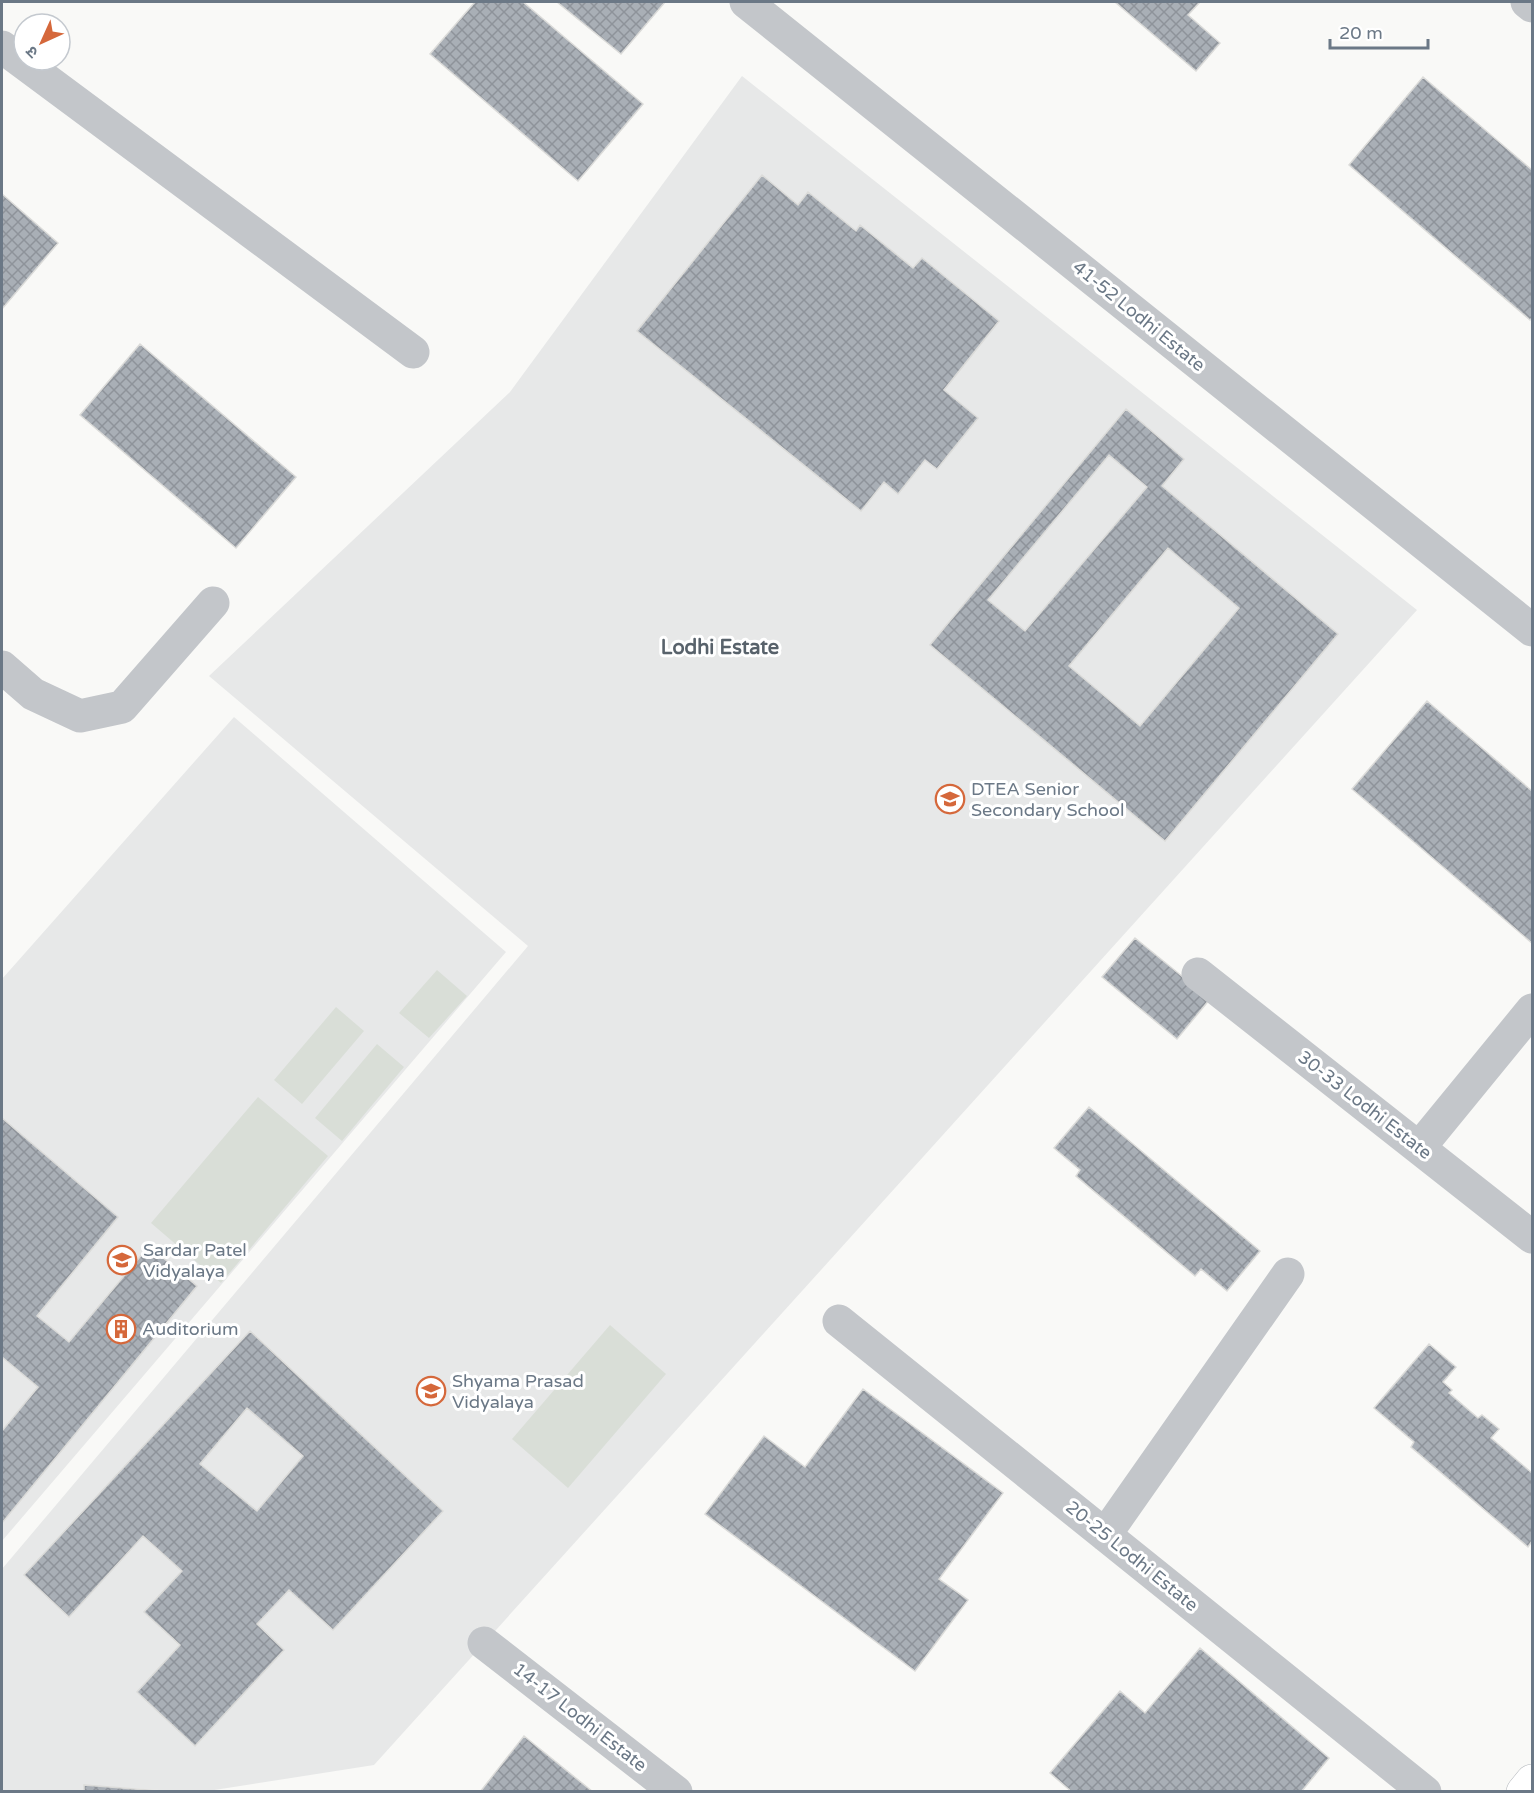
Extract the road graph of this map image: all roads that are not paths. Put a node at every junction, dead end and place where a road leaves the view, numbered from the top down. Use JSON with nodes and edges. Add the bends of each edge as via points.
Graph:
{"nodes":[{"id":1,"x":746,"y":2,"type":"edge"},
{"id":2,"x":1527,"y":2,"type":"edge"},
{"id":3,"x":1533,"y":6,"type":"edge"},
{"id":4,"x":2,"y":47,"type":"edge"},
{"id":5,"x":413,"y":352,"type":"dead end"},
{"id":6,"x":213,"y":603,"type":"dead end"},
{"id":7,"x":1533,"y":630,"type":"edge"},
{"id":8,"x":2,"y":667,"type":"edge"},
{"id":9,"x":1198,"y":974,"type":"dead end"},
{"id":10,"x":1533,"y":1010,"type":"edge"},
{"id":11,"x":1419,"y":1148,"type":"junction"},
{"id":12,"x":1532,"y":1236,"type":"edge"},
{"id":13,"x":1288,"y":1274,"type":"dead end"},
{"id":14,"x":839,"y":1321,"type":"dead end"},
{"id":15,"x":1106,"y":1535,"type":"junction"},
{"id":16,"x":484,"y":1643,"type":"dead end"},
{"id":17,"x":1533,"y":1781,"type":"edge"},
{"id":18,"x":676,"y":1791,"type":"edge"},
{"id":19,"x":1425,"y":1791,"type":"edge"},
{"id":20,"x":1523,"y":1791,"type":"edge"}],
"edges":[{"from":1,"to":7,"type":"street","name":"41-52 Lodhi Estate"},
{"from":2,"to":3,"type":"street"},
{"from":4,"to":5,"type":"street"},
{"from":6,"to":8,"type":"street","via":[[122,707],[80,716],[33,694]]},
{"from":9,"to":11,"type":"street","name":"30-33 Lodhi Estate"},
{"from":10,"to":11,"type":"street"},
{"from":11,"to":12,"type":"street","name":"30-33 Lodhi Estate"},
{"from":13,"to":15,"type":"street"},
{"from":14,"to":15,"type":"street","name":"20-25 Lodhi Estate"},
{"from":15,"to":19,"type":"street","name":"20-25 Lodhi Estate"},
{"from":16,"to":18,"type":"street","name":"14-17 Lodhi Estate"},
{"from":17,"to":20,"type":"main road"}]}
